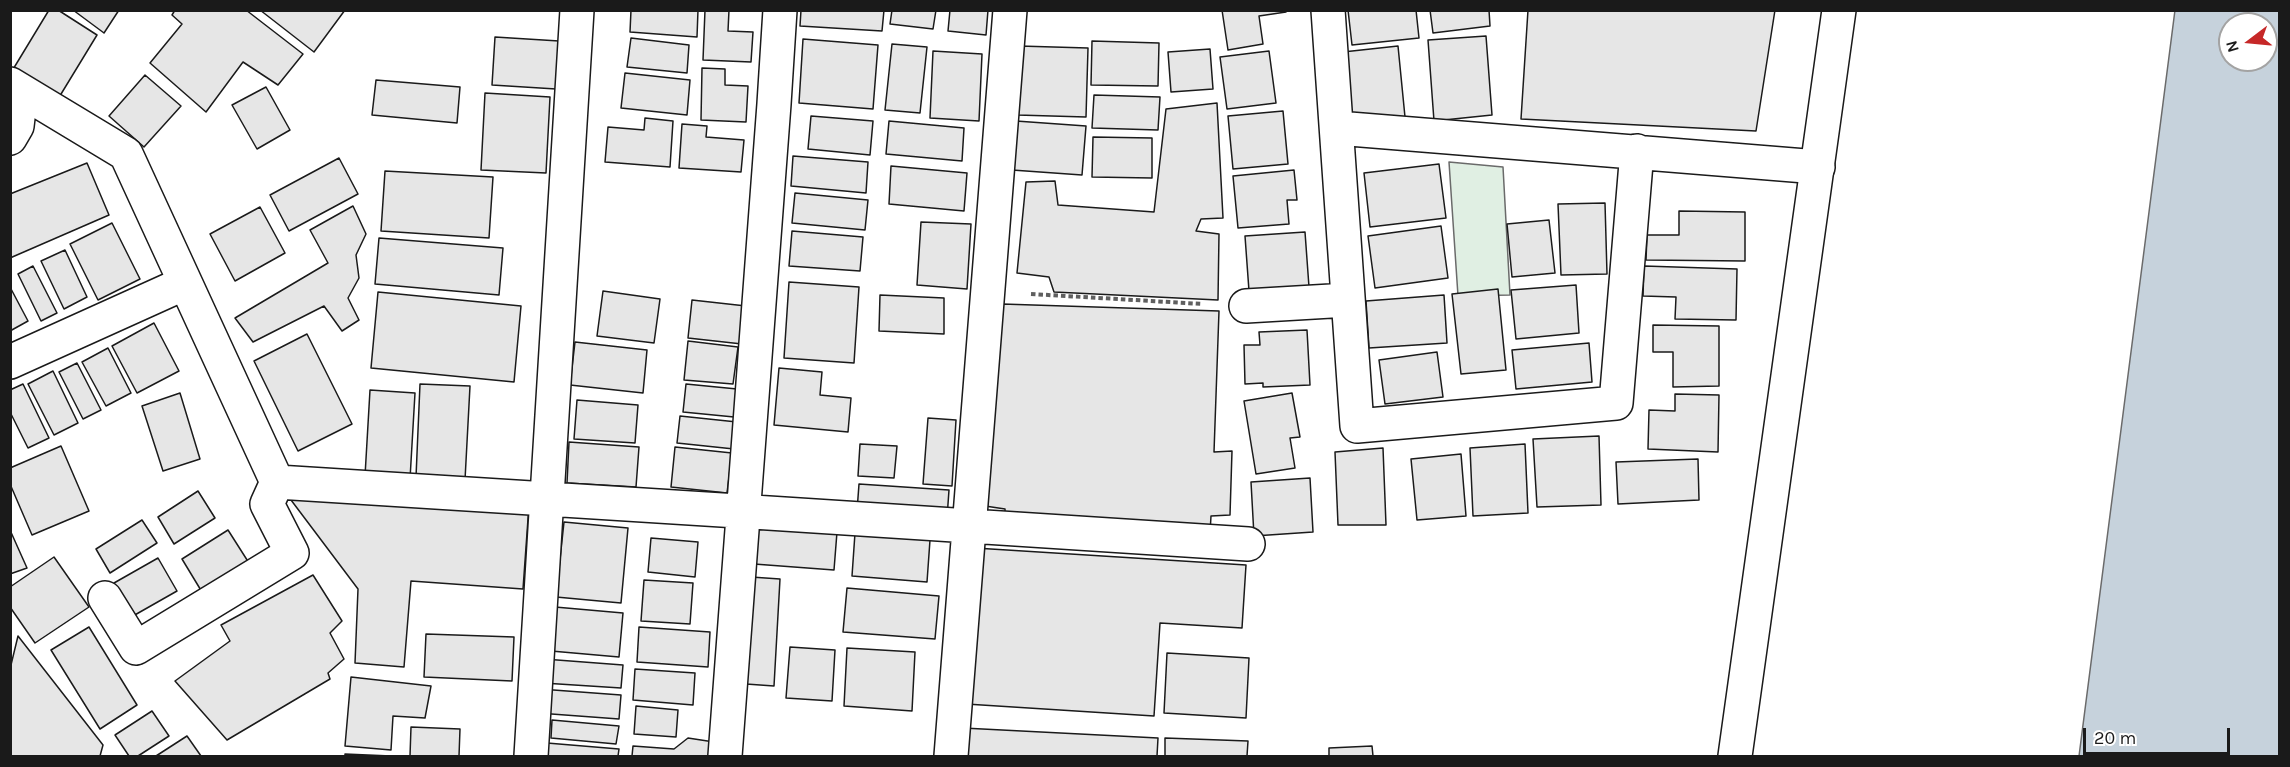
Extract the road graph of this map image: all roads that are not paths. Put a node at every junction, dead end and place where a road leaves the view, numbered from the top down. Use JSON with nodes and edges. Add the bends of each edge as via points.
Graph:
{"nodes":[{"id":1,"x":577,"y":10,"type":"edge"},
{"id":2,"x":780,"y":10,"type":"edge"},
{"id":3,"x":1010,"y":10,"type":"edge"},
{"id":4,"x":1328,"y":10,"type":"edge"},
{"id":5,"x":1839,"y":10,"type":"edge"},
{"id":6,"x":16,"y":88,"type":"edge"},
{"id":7,"x":1337,"y":129,"type":"junction"},
{"id":8,"x":10,"y":138,"type":"edge"},
{"id":9,"x":1636,"y":151,"type":"junction"},
{"id":10,"x":1818,"y":167,"type":"junction"},
{"id":11,"x":185,"y":283,"type":"junction"},
{"id":12,"x":1348,"y":300,"type":"junction"},
{"id":13,"x":1246,"y":306,"type":"road end"},
{"id":14,"x":10,"y":362,"type":"edge"},
{"id":15,"x":277,"y":482,"type":"junction"},
{"id":16,"x":547,"y":497,"type":"junction"},
{"id":17,"x":744,"y":510,"type":"junction"},
{"id":18,"x":970,"y":528,"type":"junction"},
{"id":19,"x":1248,"y":544,"type":"dead end"},
{"id":20,"x":105,"y":598,"type":"dead end"},
{"id":21,"x":531,"y":756,"type":"edge"},
{"id":22,"x":725,"y":756,"type":"edge"},
{"id":23,"x":951,"y":756,"type":"edge"},
{"id":24,"x":1735,"y":756,"type":"edge"}],
"edges":[{"from":1,"to":16,"type":"street"},
{"from":2,"to":17,"type":"street"},
{"from":3,"to":18,"type":"street"},
{"from":4,"to":7,"type":"street"},
{"from":5,"to":10,"type":"street"},
{"from":6,"to":8,"type":"street","via":[[17,126]]},
{"from":6,"to":11,"type":"street","via":[[126,154]]},
{"from":7,"to":9,"type":"street"},
{"from":7,"to":12,"type":"street"},
{"from":9,"to":10,"type":"street"},
{"from":9,"to":12,"type":"street","via":[[1616,403],[1358,426]]},
{"from":10,"to":24,"type":"street"},
{"from":11,"to":14,"type":"street"},
{"from":11,"to":15,"type":"street"},
{"from":12,"to":13,"type":"street"},
{"from":15,"to":16,"type":"street"},
{"from":15,"to":20,"type":"street","via":[[267,504],[292,553],[136,648]]},
{"from":16,"to":17,"type":"street"},
{"from":16,"to":21,"type":"street"},
{"from":17,"to":18,"type":"street"},
{"from":17,"to":22,"type":"street"},
{"from":18,"to":19,"type":"street"},
{"from":18,"to":23,"type":"street"}]}
